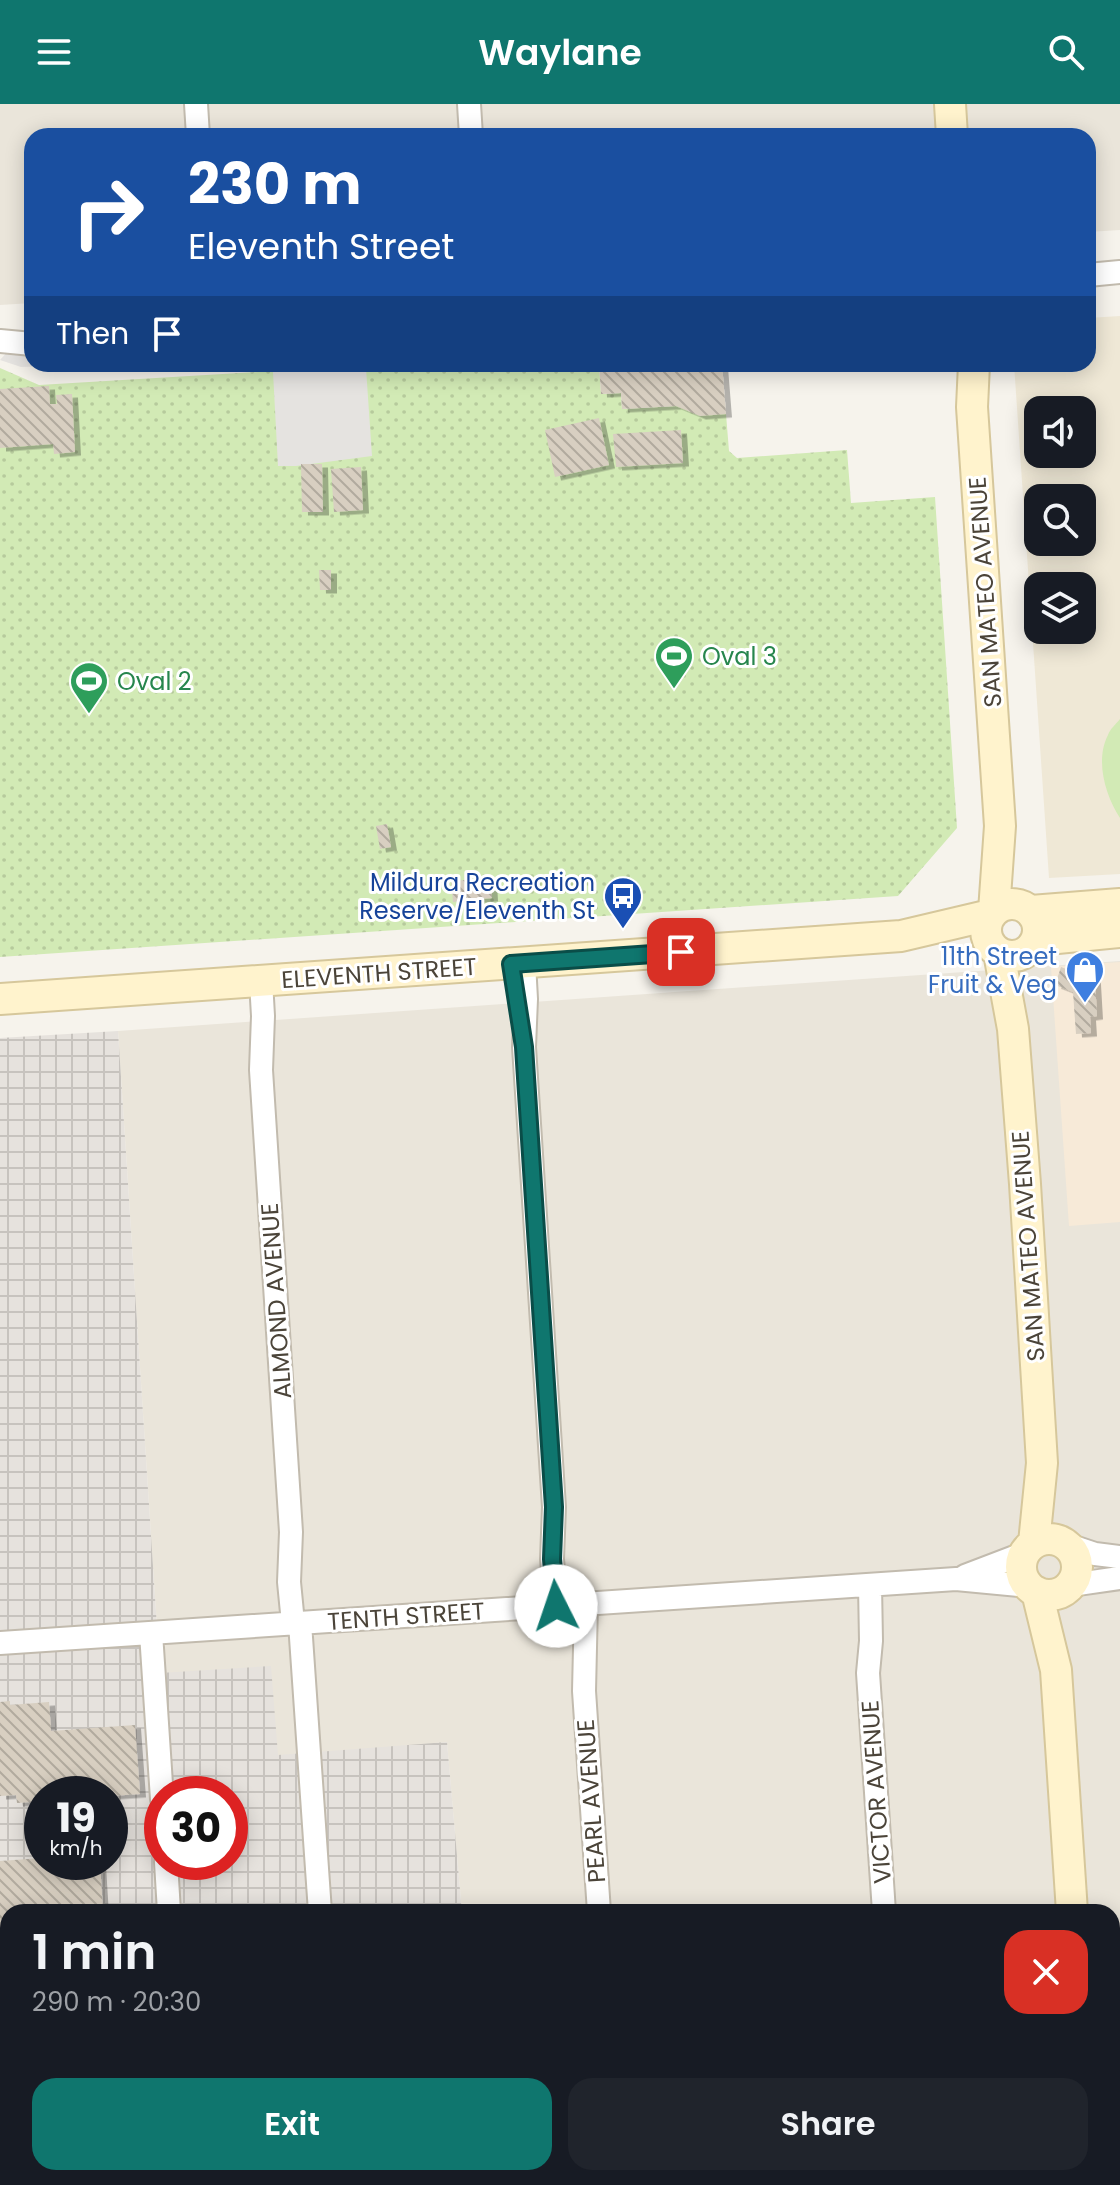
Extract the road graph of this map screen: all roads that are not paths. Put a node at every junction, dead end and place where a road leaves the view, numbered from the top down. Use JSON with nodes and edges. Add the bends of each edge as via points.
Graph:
{"nodes":[{"id":1,"x":196,"y":104,"type":"edge"},
{"id":2,"x":469,"y":104,"type":"edge"},
{"id":3,"x":950,"y":104,"type":"edge"},
{"id":4,"x":198,"y":128,"type":"edge"},
{"id":5,"x":470,"y":128,"type":"edge"},
{"id":6,"x":952,"y":128,"type":"edge"},
{"id":7,"x":1120,"y":272,"type":"edge"},
{"id":8,"x":1096,"y":274,"type":"edge"},
{"id":9,"x":24,"y":330,"type":"edge"},
{"id":10,"x":0,"y":331,"type":"edge"},
{"id":11,"x":0,"y":341,"type":"edge"},
{"id":12,"x":24,"y":343,"type":"edge"},
{"id":13,"x":964,"y":372,"type":"edge"},
{"id":14,"x":974,"y":372,"type":"edge"},
{"id":15,"x":972,"y":407,"type":"junction"},
{"id":16,"x":1120,"y":904,"type":"edge"},
{"id":17,"x":1011,"y":929,"type":"junction"},
{"id":18,"x":1120,"y":932,"type":"edge"},
{"id":19,"x":518,"y":963,"type":"junction"},
{"id":20,"x":255,"y":981,"type":"junction"},
{"id":21,"x":0,"y":999,"type":"edge"},
{"id":22,"x":1047,"y":1546,"type":"junction"},
{"id":23,"x":1120,"y":1557,"type":"edge"},
{"id":24,"x":1120,"y":1578,"type":"edge"},
{"id":25,"x":956,"y":1579,"type":"junction"},
{"id":26,"x":863,"y":1586,"type":"junction"},
{"id":27,"x":1051,"y":1588,"type":"junction"},
{"id":28,"x":570,"y":1605,"type":"junction"},
{"id":29,"x":300,"y":1623,"type":"junction"},
{"id":30,"x":151,"y":1633,"type":"junction"},
{"id":31,"x":0,"y":1643,"type":"edge"},
{"id":32,"x":160,"y":1776,"type":"edge"},
{"id":33,"x":167,"y":1880,"type":"edge"},
{"id":34,"x":169,"y":1904,"type":"edge"},
{"id":35,"x":319,"y":1904,"type":"edge"},
{"id":36,"x":598,"y":1904,"type":"edge"},
{"id":37,"x":883,"y":1904,"type":"edge"},
{"id":38,"x":1071,"y":1904,"type":"edge"}],
"edges":[{"from":1,"to":4,"type":"street"},
{"from":2,"to":5,"type":"street"},
{"from":3,"to":6,"type":"street"},
{"from":7,"to":8,"type":"street"},
{"from":9,"to":10,"type":"street"},
{"from":11,"to":12,"type":"street"},
{"from":13,"to":15,"type":"street","name":"SAN MATEO AVENUE"},
{"from":14,"to":15,"type":"street","name":"SAN MATEO AVENUE"},
{"from":15,"to":17,"type":"street","name":"SAN MATEO AVENUE"},
{"from":16,"to":17,"type":"street","name":"ELEVENTH STREET"},
{"from":17,"to":18,"type":"street","name":"ELEVENTH STREET"},
{"from":17,"to":19,"type":"street","name":"ELEVENTH STREET"},
{"from":17,"to":22,"type":"street","name":"SAN MATEO AVENUE"},
{"from":19,"to":20,"type":"street","name":"ELEVENTH STREET"},
{"from":19,"to":28,"type":"street","name":"PEARL AVENUE","via":[[526,999],[524,1047],[554,1507]]},
{"from":20,"to":21,"type":"street","name":"ELEVENTH STREET"},
{"from":20,"to":29,"type":"street","name":"ALMOND AVENUE","via":[[263,1016],[261,1070],[291,1532],[289,1582]]},
{"from":22,"to":23,"type":"street"},
{"from":22,"to":25,"type":"street","name":"TENTH STREET"},
{"from":22,"to":27,"type":"street","via":[[1021,1570]]},
{"from":22,"to":27,"type":"street","via":[[1077,1560],[1075,1578]]},
{"from":24,"to":27,"type":"street","name":"TENTH STREET"},
{"from":25,"to":26,"type":"street","name":"TENTH STREET"},
{"from":25,"to":27,"type":"street","name":"TENTH STREET"},
{"from":26,"to":28,"type":"street","name":"TENTH STREET"},
{"from":26,"to":37,"type":"street","name":"VICTOR AVENUE","via":[[871,1641],[868,1673]]},
{"from":27,"to":38,"type":"street"},
{"from":28,"to":29,"type":"street","name":"TENTH STREET"},
{"from":28,"to":36,"type":"street","name":"PEARL AVENUE","via":[[584,1691]]},
{"from":29,"to":30,"type":"street","name":"TENTH STREET"},
{"from":29,"to":35,"type":"street","name":"ALMOND AVENUE"},
{"from":30,"to":31,"type":"street","name":"TENTH STREET"},
{"from":30,"to":32,"type":"street"},
{"from":33,"to":34,"type":"street"}]}
